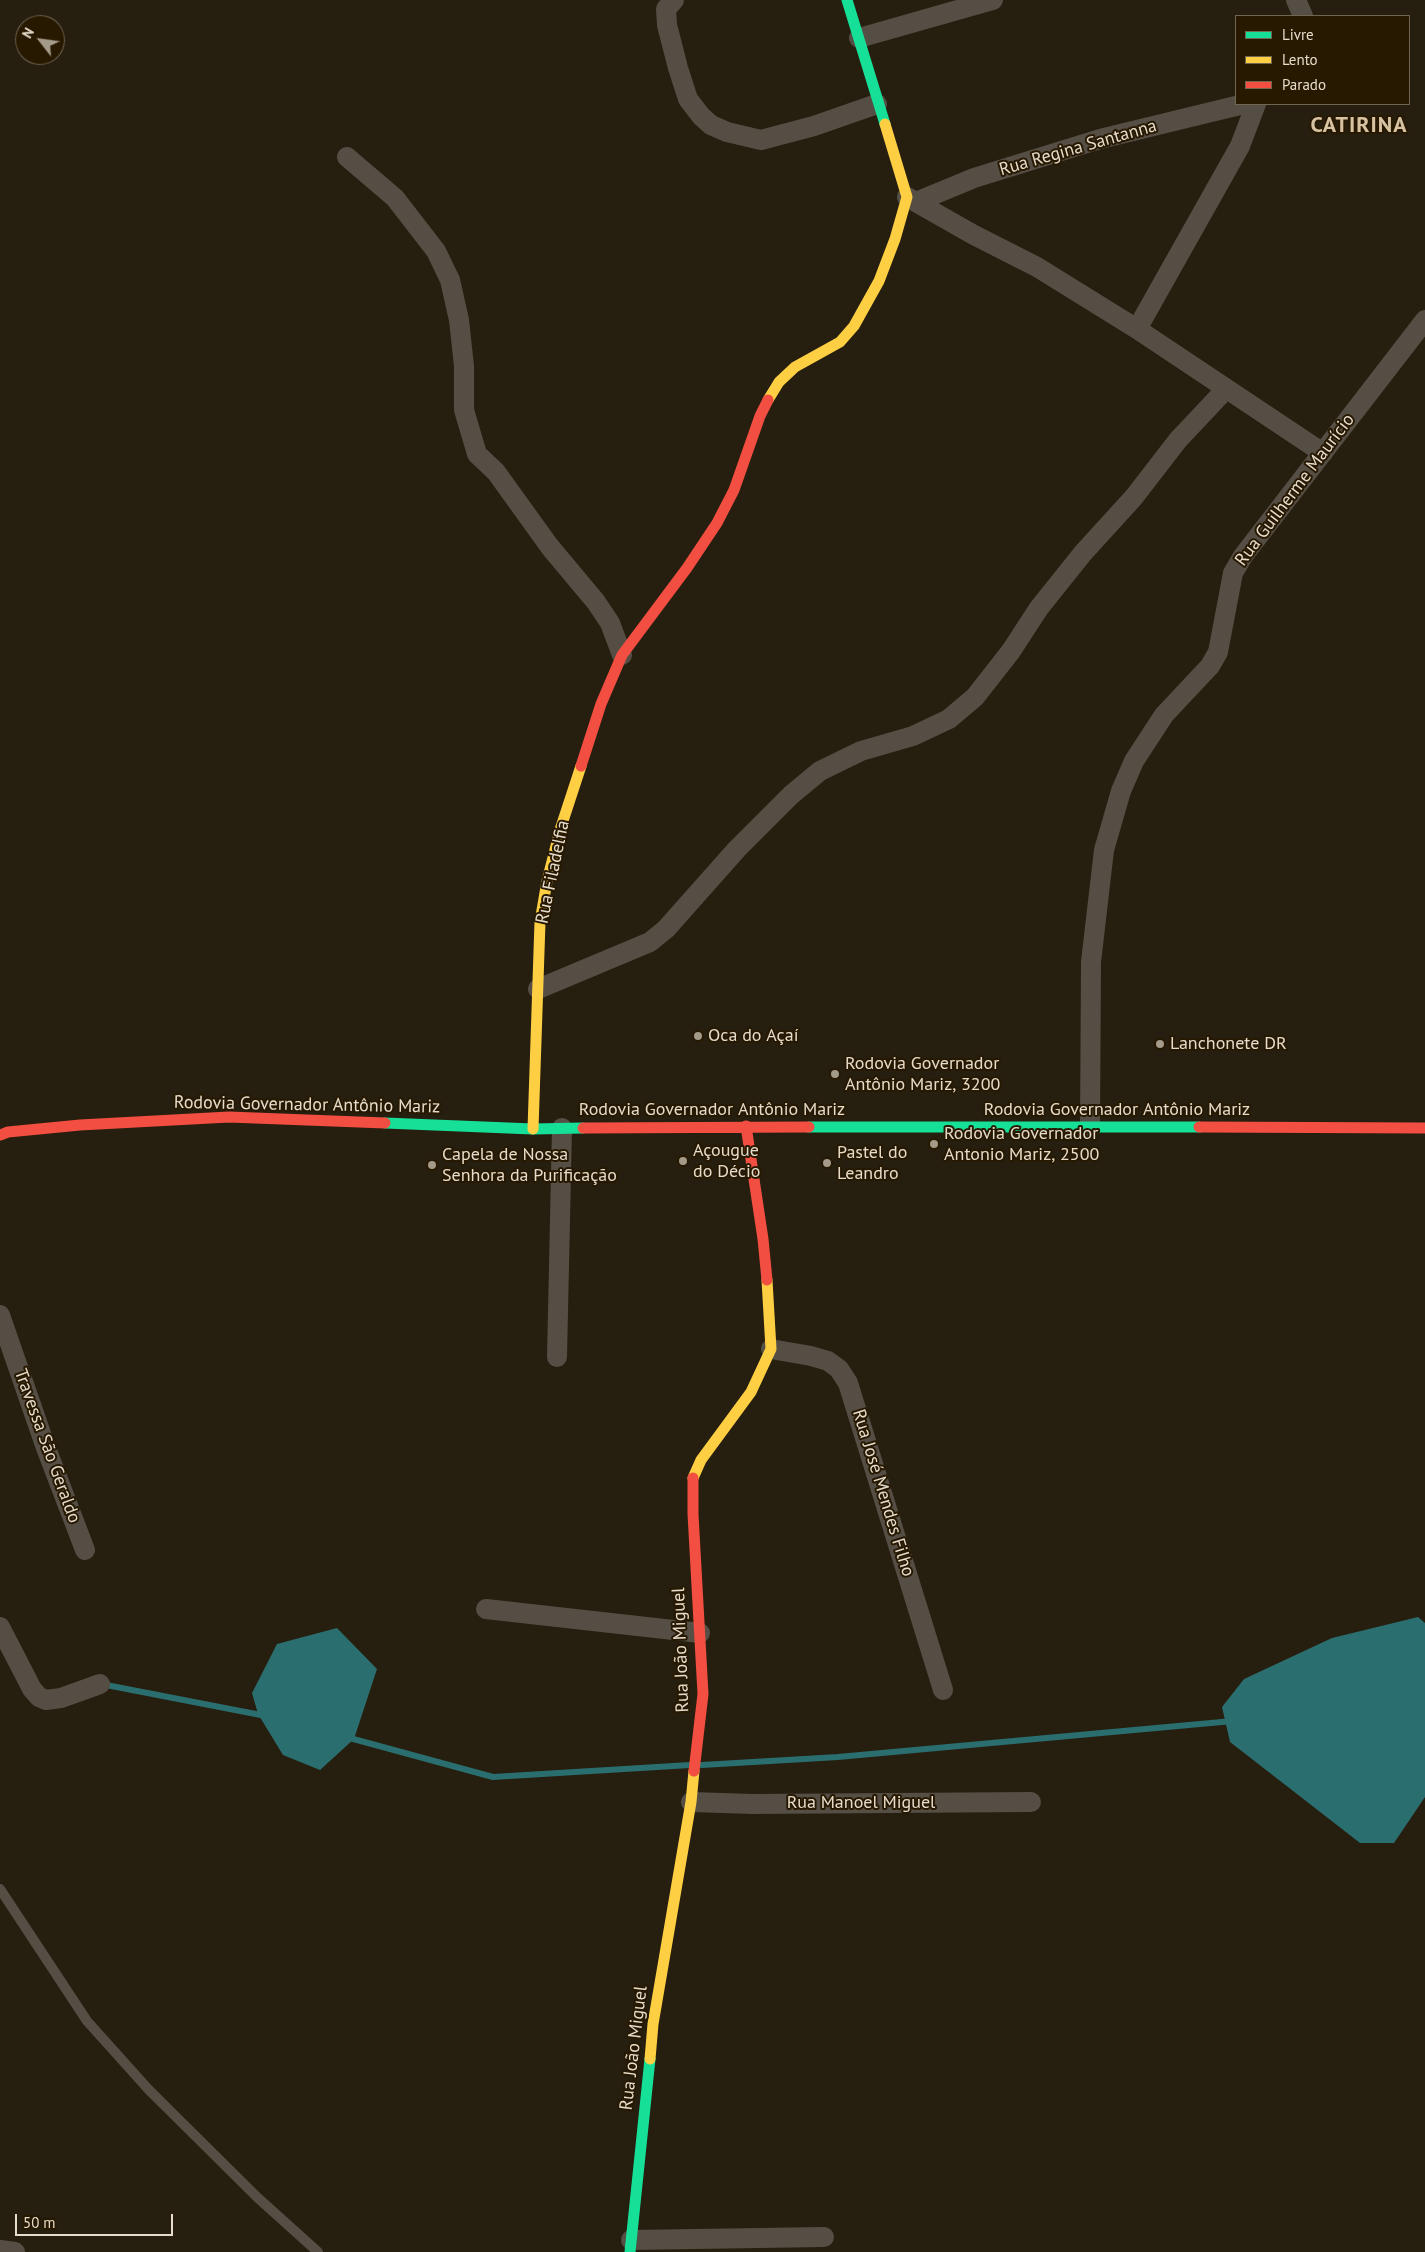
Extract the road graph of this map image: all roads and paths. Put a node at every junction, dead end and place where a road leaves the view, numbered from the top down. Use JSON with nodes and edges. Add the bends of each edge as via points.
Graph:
{"nodes":[{"id":1,"x":674,"y":0,"type":"edge"},
{"id":2,"x":846,"y":0,"type":"edge"},
{"id":3,"x":993,"y":0,"type":"edge"},
{"id":4,"x":1296,"y":0,"type":"edge"},
{"id":5,"x":1303,"y":15,"type":"edge"},
{"id":6,"x":858,"y":38,"type":"junction"},
{"id":7,"x":877,"y":104,"type":"junction"},
{"id":8,"x":1240,"y":105,"type":"edge"},
{"id":9,"x":1256,"y":105,"type":"edge"},
{"id":10,"x":347,"y":157,"type":"dead end"},
{"id":11,"x":912,"y":199,"type":"junction"},
{"id":12,"x":1425,"y":320,"type":"edge"},
{"id":13,"x":1138,"y":330,"type":"junction"},
{"id":14,"x":1226,"y":389,"type":"junction"},
{"id":15,"x":1323,"y":453,"type":"junction"},
{"id":16,"x":622,"y":655,"type":"junction"},
{"id":17,"x":538,"y":989,"type":"junction"},
{"id":18,"x":746,"y":1126,"type":"junction"},
{"id":19,"x":1090,"y":1127,"type":"junction"},
{"id":20,"x":562,"y":1128,"type":"junction"},
{"id":21,"x":1425,"y":1128,"type":"edge"},
{"id":22,"x":533,"y":1129,"type":"junction"},
{"id":23,"x":0,"y":1135,"type":"edge"},
{"id":24,"x":0,"y":1315,"type":"edge"},
{"id":25,"x":770,"y":1349,"type":"junction"},
{"id":26,"x":557,"y":1357,"type":"dead end"},
{"id":27,"x":85,"y":1550,"type":"dead end"},
{"id":28,"x":486,"y":1609,"type":"dead end"},
{"id":29,"x":0,"y":1627,"type":"edge"},
{"id":30,"x":700,"y":1633,"type":"junction"},
{"id":31,"x":100,"y":1684,"type":"dead end"},
{"id":32,"x":943,"y":1690,"type":"dead end"},
{"id":33,"x":691,"y":1802,"type":"junction"},
{"id":34,"x":1032,"y":1802,"type":"dead end"},
{"id":35,"x":0,"y":1889,"type":"edge"},
{"id":36,"x":824,"y":2237,"type":"dead end"},
{"id":37,"x":630,"y":2246,"type":"edge"},
{"id":38,"x":0,"y":2250,"type":"edge"},
{"id":39,"x":15,"y":2252,"type":"edge"},
{"id":40,"x":318,"y":2252,"type":"edge"}],
"edges":[{"from":1,"to":7,"type":"street","via":[[666,9],[678,68],[688,99],[711,125],[761,140]]},
{"from":2,"to":6,"type":"main road"},
{"from":3,"to":6,"type":"street"},
{"from":4,"to":5,"type":"street"},
{"from":6,"to":7,"type":"main road"},
{"from":7,"to":11,"type":"main road"},
{"from":8,"to":11,"type":"street","name":"Rua Regina Santanna","via":[[1100,139]]},
{"from":9,"to":13,"type":"street","via":[[1240,146]]},
{"from":10,"to":16,"type":"street","via":[[395,198],[436,250],[450,280],[459,320],[464,410],[477,454],[496,472],[550,547],[596,602],[610,623]]},
{"from":11,"to":13,"type":"street","via":[[1037,267]]},
{"from":11,"to":16,"type":"main road","name":"Rua Filadelfia","via":[[878,281],[854,326],[840,342],[795,367],[779,382],[760,416],[734,490],[717,523]]},
{"from":12,"to":15,"type":"street","name":"Rua Guilherme Maurício"},
{"from":13,"to":14,"type":"street"},
{"from":14,"to":15,"type":"street"},
{"from":14,"to":17,"type":"street","via":[[1082,553],[974,697],[949,719],[912,736],[861,751],[820,771],[737,849],[698,896],[656,938]]},
{"from":15,"to":19,"type":"street","name":"Rua Guilherme Maurício","via":[[1243,556],[1233,573],[1218,652],[1210,666],[1164,715],[1134,761],[1121,790],[1104,850],[1091,962]]},
{"from":16,"to":17,"type":"main road","name":"Rua Filadelfia","via":[[580,766],[549,873],[540,922]]},
{"from":17,"to":22,"type":"main road","name":"Rua Filadelfia"},
{"from":18,"to":19,"type":"main road","name":"Rodovia Governador Antônio Mariz"},
{"from":18,"to":20,"type":"main road","name":"Rodovia Governador Antônio Mariz"},
{"from":18,"to":25,"type":"main road","name":"Rua João Miguel","via":[[763,1239]]},
{"from":19,"to":21,"type":"main road","name":"Rodovia Governador Antônio Mariz"},
{"from":20,"to":22,"type":"main road","name":"Rodovia Governador Antônio Mariz"},
{"from":20,"to":26,"type":"street"},
{"from":22,"to":23,"type":"main road","name":"Rodovia Governador Antônio Mariz","via":[[229,1117],[89,1124]]},
{"from":24,"to":27,"type":"street","name":"Travessa São Geraldo"},
{"from":25,"to":30,"type":"main road","name":"Rua João Miguel","via":[[751,1392],[701,1460],[693,1479]]},
{"from":25,"to":32,"type":"street","name":"Rua José Mendes Filho","via":[[828,1361],[839,1369],[848,1383]]},
{"from":28,"to":30,"type":"street"},
{"from":29,"to":31,"type":"street","via":[[39,1697],[46,1700],[61,1698]]},
{"from":30,"to":33,"type":"main road","name":"Rua João Miguel","via":[[703,1694]]},
{"from":33,"to":34,"type":"street","name":"Rua Manoel Miguel"},
{"from":33,"to":37,"type":"main road","name":"Rua João Miguel","via":[[652,2024]]},
{"from":35,"to":40,"type":"lane","via":[[87,2021],[149,2090],[258,2198]]},
{"from":36,"to":37,"type":"street"},
{"from":38,"to":39,"type":"street"}]}
